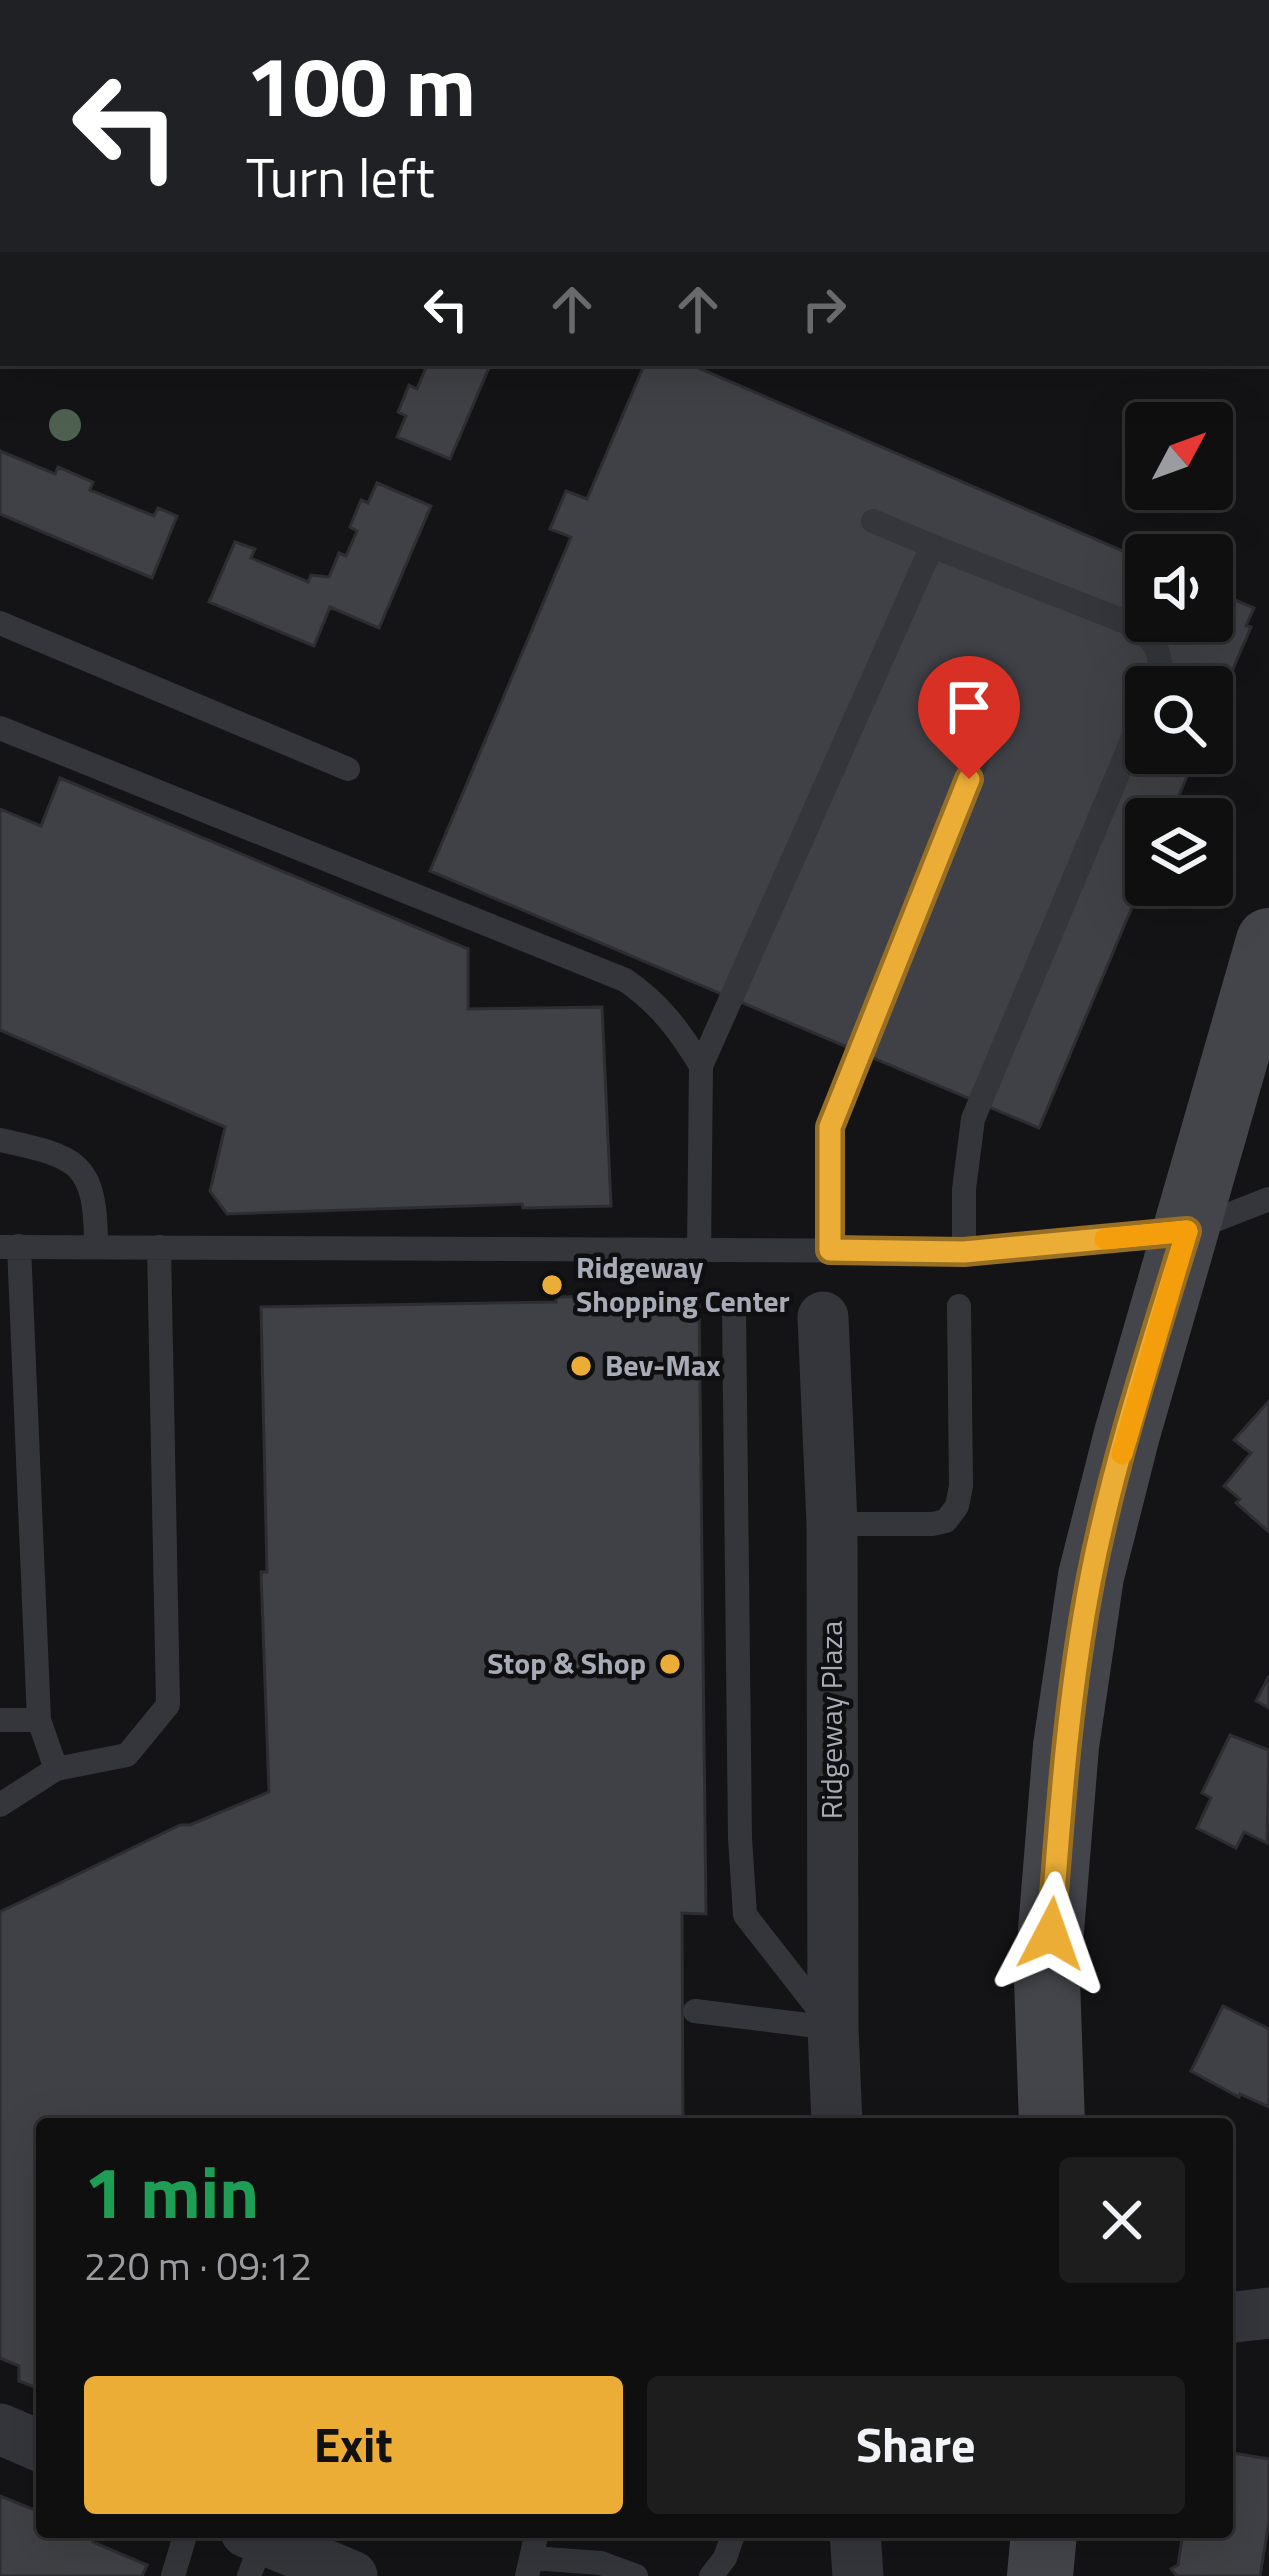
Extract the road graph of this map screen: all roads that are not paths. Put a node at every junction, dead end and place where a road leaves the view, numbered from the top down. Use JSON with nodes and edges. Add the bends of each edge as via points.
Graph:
{"nodes":[{"id":1,"x":874,"y":521,"type":"dead end"},
{"id":2,"x":932,"y":546,"type":"junction"},
{"id":3,"x":0,"y":622,"type":"edge"},
{"id":4,"x":1159,"y":666,"type":"edge"},
{"id":5,"x":1004,"y":692,"type":"dead end"},
{"id":6,"x":0,"y":728,"type":"edge"},
{"id":7,"x":1125,"y":757,"type":"edge"},
{"id":8,"x":348,"y":769,"type":"dead end"},
{"id":9,"x":1269,"y":941,"type":"edge"},
{"id":10,"x":701,"y":1066,"type":"junction"},
{"id":11,"x":0,"y":1140,"type":"edge"},
{"id":12,"x":1269,"y":1199,"type":"edge"},
{"id":13,"x":1187,"y":1231,"type":"junction"},
{"id":14,"x":10,"y":1246,"type":"edge"},
{"id":15,"x":96,"y":1246,"type":"junction"},
{"id":16,"x":159,"y":1247,"type":"junction"},
{"id":17,"x":830,"y":1250,"type":"junction"},
{"id":18,"x":699,"y":1252,"type":"junction"},
{"id":19,"x":964,"y":1252,"type":"junction"},
{"id":20,"x":959,"y":1306,"type":"dead end"},
{"id":21,"x":734,"y":1311,"type":"dead end"},
{"id":22,"x":823,"y":1317,"type":"dead end"},
{"id":23,"x":12,"y":1383,"type":"edge"},
{"id":24,"x":832,"y":1524,"type":"junction"},
{"id":25,"x":0,"y":1720,"type":"edge"},
{"id":26,"x":39,"y":1720,"type":"junction"},
{"id":27,"x":56,"y":1769,"type":"junction"},
{"id":28,"x":0,"y":1805,"type":"edge"},
{"id":29,"x":695,"y":2011,"type":"dead end"},
{"id":30,"x":833,"y":2028,"type":"junction"},
{"id":31,"x":837,"y":2118,"type":"edge"},
{"id":32,"x":1052,"y":2118,"type":"edge"},
{"id":33,"x":1269,"y":2313,"type":"edge"},
{"id":34,"x":1233,"y":2317,"type":"edge"},
{"id":35,"x":0,"y":2429,"type":"edge"},
{"id":36,"x":36,"y":2444,"type":"edge"},
{"id":37,"x":184,"y":2538,"type":"edge"},
{"id":38,"x":732,"y":2538,"type":"edge"},
{"id":39,"x":855,"y":2538,"type":"edge"},
{"id":40,"x":1043,"y":2538,"type":"edge"},
{"id":41,"x":252,"y":2549,"type":"edge"},
{"id":42,"x":530,"y":2567,"type":"edge"},
{"id":43,"x":173,"y":2576,"type":"edge"},
{"id":44,"x":352,"y":2576,"type":"edge"},
{"id":45,"x":636,"y":2576,"type":"edge"},
{"id":46,"x":711,"y":2576,"type":"edge"},
{"id":47,"x":858,"y":2576,"type":"edge"},
{"id":48,"x":1040,"y":2576,"type":"edge"}],
"edges":[{"from":1,"to":2,"type":"lane"},
{"from":2,"to":4,"type":"lane","via":[[1131,624],[1150,635]]},
{"from":2,"to":10,"type":"lane"},
{"from":3,"to":8,"type":"lane"},
{"from":5,"to":17,"type":"lane","via":[[830,1127]]},
{"from":6,"to":10,"type":"lane","via":[[624,969]]},
{"from":7,"to":19,"type":"lane","via":[[973,1119]]},
{"from":9,"to":13,"type":"main road"},
{"from":10,"to":18,"type":"lane"},
{"from":11,"to":15,"type":"lane","via":[[44,1149],[80,1169],[96,1204]]},
{"from":12,"to":13,"type":"lane"},
{"from":13,"to":19,"type":"lane"},
{"from":13,"to":32,"type":"main road","via":[[1091,1576],[1066,1746],[1047,1980]]},
{"from":14,"to":15,"type":"lane"},
{"from":14,"to":23,"type":"lane"},
{"from":15,"to":16,"type":"lane"},
{"from":16,"to":18,"type":"lane"},
{"from":16,"to":27,"type":"lane","via":[[167,1705],[127,1755]]},
{"from":17,"to":18,"type":"lane"},
{"from":17,"to":19,"type":"lane"},
{"from":20,"to":24,"type":"lane","via":[[957,1506],[932,1524]]},
{"from":21,"to":30,"type":"lane","via":[[745,1915]]},
{"from":22,"to":24,"type":"street","name":"Ridgeway Plaza"},
{"from":23,"to":26,"type":"lane"},
{"from":24,"to":30,"type":"street","name":"Ridgeway Plaza"},
{"from":25,"to":26,"type":"lane"},
{"from":26,"to":27,"type":"lane"},
{"from":27,"to":28,"type":"lane"},
{"from":29,"to":30,"type":"lane"},
{"from":30,"to":31,"type":"street","name":"Ridgeway Plaza"},
{"from":33,"to":34,"type":"street"},
{"from":35,"to":36,"type":"street"},
{"from":37,"to":43,"type":"lane"},
{"from":38,"to":46,"type":"lane"},
{"from":39,"to":47,"type":"street"},
{"from":40,"to":48,"type":"main road"},
{"from":41,"to":44,"type":"street"},
{"from":42,"to":45,"type":"lane","via":[[601,2563]]}]}
